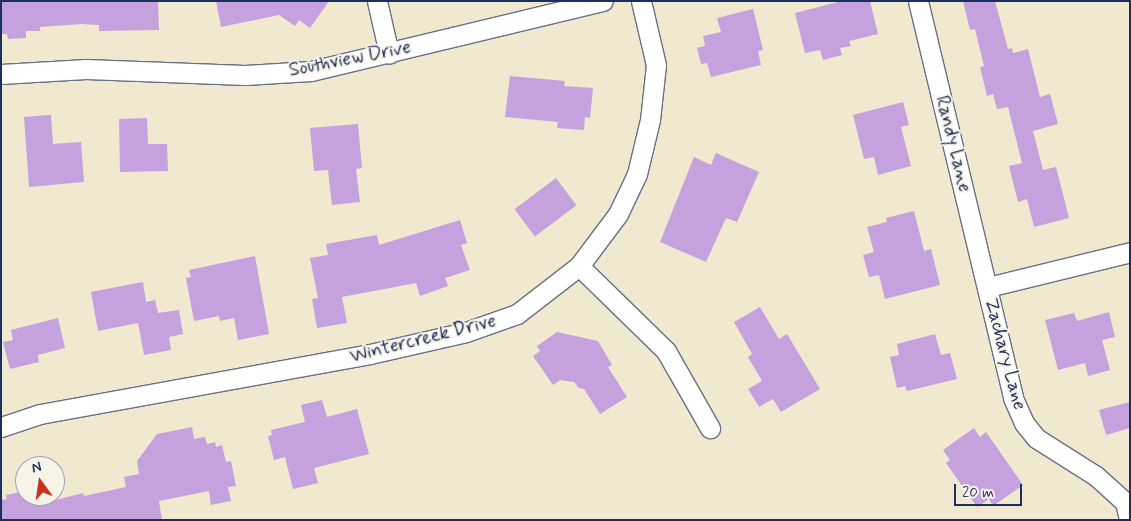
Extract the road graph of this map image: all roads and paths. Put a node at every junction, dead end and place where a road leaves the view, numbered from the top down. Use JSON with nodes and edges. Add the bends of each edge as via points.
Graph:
{"nodes":[{"id":1,"x":377,"y":1,"type":"edge"},
{"id":2,"x":603,"y":1,"type":"edge"},
{"id":3,"x":641,"y":1,"type":"edge"},
{"id":4,"x":918,"y":1,"type":"edge"},
{"id":5,"x":389,"y":54,"type":"junction"},
{"id":6,"x":1,"y":74,"type":"edge"},
{"id":7,"x":1130,"y":252,"type":"edge"},
{"id":8,"x":580,"y":266,"type":"junction"},
{"id":9,"x":988,"y":287,"type":"junction"},
{"id":10,"x":1,"y":427,"type":"edge"},
{"id":11,"x":710,"y":428,"type":"dead end"},
{"id":12,"x":1128,"y":507,"type":"edge"}],
"edges":[{"from":1,"to":5,"type":"street"},
{"from":2,"to":5,"type":"street","name":"Southview Drive"},
{"from":3,"to":8,"type":"street","name":"Wintercreek Drive","via":[[656,64],[650,120],[637,174],[618,214]]},
{"from":4,"to":9,"type":"street","name":"Randy Lane"},
{"from":5,"to":6,"type":"street","name":"Southview Drive","via":[[311,71],[245,74],[86,69]]},
{"from":7,"to":9,"type":"street"},
{"from":8,"to":10,"type":"street","name":"Wintercreek Drive","via":[[518,314],[466,332],[370,354],[40,414]]},
{"from":8,"to":11,"type":"street","via":[[666,351]]},
{"from":9,"to":12,"type":"street","name":"Zachary Lane","via":[[1013,398],[1024,423],[1036,438],[1096,476]]}]}
